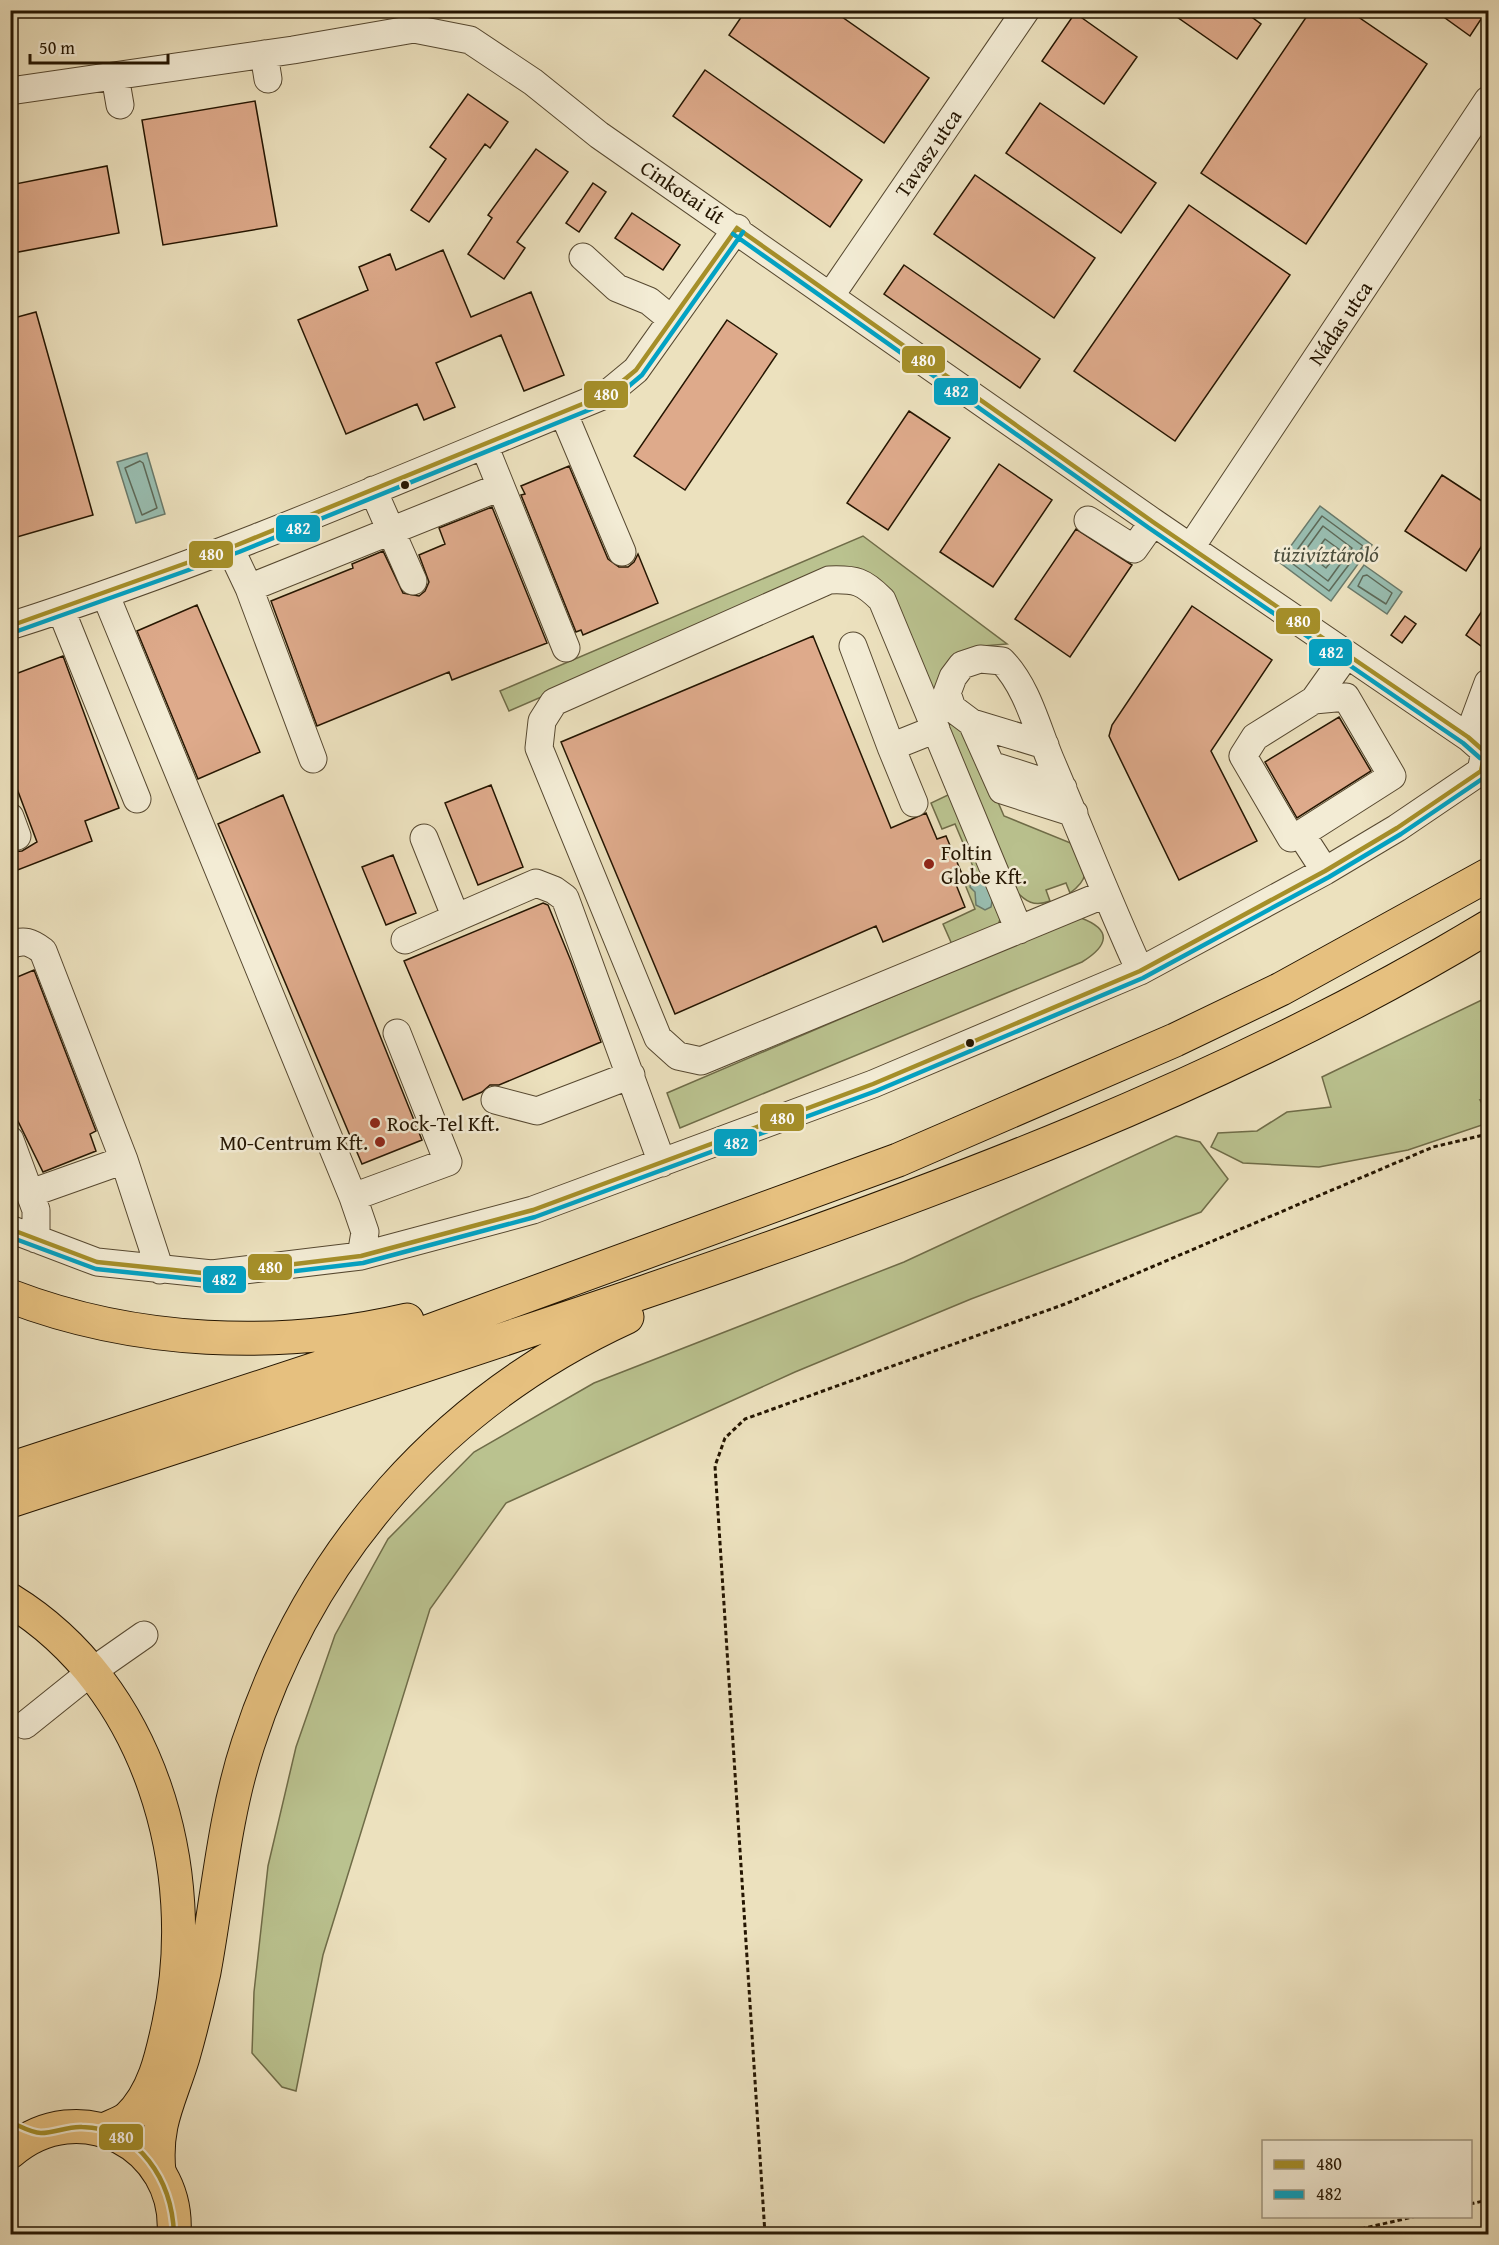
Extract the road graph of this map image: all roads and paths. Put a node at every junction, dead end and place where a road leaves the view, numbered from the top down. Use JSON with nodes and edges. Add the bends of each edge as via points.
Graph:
{"nodes":[{"id":1,"x":1026,"y":10,"type":"edge"},
{"id":2,"x":442,"y":22,"type":"edge"},
{"id":3,"x":115,"y":76,"type":"junction"},
{"id":4,"x":10,"y":91,"type":"edge"},
{"id":5,"x":1488,"y":100,"type":"edge"},
{"id":6,"x":120,"y":105,"type":"dead end"},
{"id":7,"x":736,"y":228,"type":"junction"},
{"id":8,"x":583,"y":256,"type":"dead end"},
{"id":9,"x":831,"y":295,"type":"junction"},
{"id":10,"x":671,"y":319,"type":"junction"},
{"id":11,"x":563,"y":412,"type":"junction"},
{"id":12,"x":484,"y":445,"type":"junction"},
{"id":13,"x":500,"y":487,"type":"junction"},
{"id":14,"x":373,"y":490,"type":"junction"},
{"id":15,"x":1088,"y":520,"type":"dead end"},
{"id":16,"x":1153,"y":522,"type":"junction"},
{"id":17,"x":392,"y":531,"type":"junction"},
{"id":18,"x":1191,"y":547,"type":"junction"},
{"id":19,"x":231,"y":550,"type":"junction"},
{"id":20,"x":622,"y":552,"type":"dead end"},
{"id":21,"x":413,"y":581,"type":"dead end"},
{"id":22,"x":249,"y":588,"type":"junction"},
{"id":23,"x":106,"y":596,"type":"junction"},
{"id":24,"x":61,"y":610,"type":"junction"},
{"id":25,"x":10,"y":626,"type":"edge"},
{"id":26,"x":853,"y":646,"type":"dead end"},
{"id":27,"x":566,"y":648,"type":"dead end"},
{"id":28,"x":1346,"y":655,"type":"junction"},
{"id":29,"x":1488,"y":683,"type":"edge"},
{"id":30,"x":1314,"y":700,"type":"junction"},
{"id":31,"x":936,"y":729,"type":"junction"},
{"id":32,"x":981,"y":744,"type":"junction"},
{"id":33,"x":891,"y":747,"type":"junction"},
{"id":34,"x":1481,"y":753,"type":"edge"},
{"id":35,"x":313,"y":759,"type":"dead end"},
{"id":36,"x":1054,"y":766,"type":"junction"},
{"id":37,"x":137,"y":799,"type":"dead end"},
{"id":38,"x":914,"y":803,"type":"dead end"},
{"id":39,"x":1074,"y":813,"type":"junction"},
{"id":40,"x":1301,"y":834,"type":"junction"},
{"id":41,"x":424,"y":838,"type":"dead end"},
{"id":42,"x":1325,"y":871,"type":"junction"},
{"id":43,"x":1488,"y":875,"type":"edge"},
{"id":44,"x":1105,"y":894,"type":"junction"},
{"id":45,"x":456,"y":918,"type":"junction"},
{"id":46,"x":1488,"y":927,"type":"edge"},
{"id":47,"x":1019,"y":930,"type":"junction"},
{"id":48,"x":405,"y":940,"type":"dead end"},
{"id":49,"x":10,"y":945,"type":"edge"},
{"id":50,"x":1140,"y":970,"type":"junction"},
{"id":51,"x":397,"y":1033,"type":"dead end"},
{"id":52,"x":631,"y":1075,"type":"junction"},
{"id":53,"x":495,"y":1100,"type":"dead end"},
{"id":54,"x":1488,"y":1134,"type":"edge"},
{"id":55,"x":10,"y":1140,"type":"edge"},
{"id":56,"x":124,"y":1160,"type":"junction"},
{"id":57,"x":662,"y":1163,"type":"junction"},
{"id":58,"x":31,"y":1193,"type":"junction"},
{"id":59,"x":353,"y":1197,"type":"junction"},
{"id":60,"x":10,"y":1229,"type":"edge"},
{"id":61,"x":36,"y":1239,"type":"junction"},
{"id":62,"x":361,"y":1256,"type":"junction"},
{"id":63,"x":160,"y":1270,"type":"junction"},
{"id":64,"x":707,"y":1271,"type":"junction"},
{"id":65,"x":10,"y":1296,"type":"edge"},
{"id":66,"x":508,"y":1302,"type":"junction"},
{"id":67,"x":10,"y":1469,"type":"edge"},
{"id":68,"x":10,"y":1501,"type":"edge"},
{"id":69,"x":10,"y":1600,"type":"edge"},
{"id":70,"x":144,"y":1635,"type":"dead end"},
{"id":71,"x":91,"y":1672,"type":"junction"},
{"id":72,"x":25,"y":1725,"type":"dead end"},
{"id":73,"x":25,"y":2128,"type":"edge"},
{"id":74,"x":104,"y":2130,"type":"junction"},
{"id":75,"x":10,"y":2152,"type":"edge"},
{"id":76,"x":159,"y":2172,"type":"junction"},
{"id":77,"x":1488,"y":2200,"type":"edge"},
{"id":78,"x":1472,"y":2204,"type":"edge"},
{"id":79,"x":1414,"y":2218,"type":"edge"},
{"id":80,"x":174,"y":2235,"type":"edge"},
{"id":81,"x":765,"y":2235,"type":"edge"},
{"id":82,"x":1339,"y":2235,"type":"edge"}],
"edges":[{"from":1,"to":9,"type":"street","name":"Tavasz utca"},
{"from":2,"to":3,"type":"street","name":"Cinkotai út","via":[[266,67]]},
{"from":2,"to":7,"type":"street","name":"Cinkotai út"},
{"from":3,"to":4,"type":"street","name":"Cinkotai út"},
{"from":3,"to":6,"type":"street"},
{"from":5,"to":18,"type":"street","name":"Nádas utca"},
{"from":7,"to":9,"type":"street","name":"Cinkotai út"},
{"from":7,"to":10,"type":"street"},
{"from":8,"to":10,"type":"street","via":[[617,288],[649,301]]},
{"from":9,"to":16,"type":"street","name":"Cinkotai út"},
{"from":10,"to":11,"type":"street","via":[[636,370],[608,394]]},
{"from":11,"to":12,"type":"street"},
{"from":11,"to":20,"type":"street"},
{"from":12,"to":13,"type":"street"},
{"from":12,"to":14,"type":"street"},
{"from":13,"to":17,"type":"street"},
{"from":13,"to":27,"type":"street"},
{"from":14,"to":17,"type":"street"},
{"from":14,"to":19,"type":"street"},
{"from":15,"to":16,"type":"street","via":[[1134,549]]},
{"from":16,"to":18,"type":"street","name":"Cinkotai út"},
{"from":17,"to":21,"type":"street"},
{"from":17,"to":22,"type":"street"},
{"from":18,"to":28,"type":"street","name":"Cinkotai út"},
{"from":19,"to":22,"type":"street"},
{"from":19,"to":23,"type":"street"},
{"from":22,"to":35,"type":"street"},
{"from":23,"to":24,"type":"street"},
{"from":23,"to":59,"type":"street"},
{"from":24,"to":25,"type":"street"},
{"from":24,"to":37,"type":"street"},
{"from":26,"to":33,"type":"street"},
{"from":28,"to":30,"type":"street"},
{"from":28,"to":34,"type":"street","name":"Cinkotai út"},
{"from":29,"to":34,"type":"street"},
{"from":30,"to":40,"type":"street","via":[[1255,737],[1243,756],[1291,838]]},
{"from":30,"to":40,"type":"street","via":[[1346,697],[1392,776]]},
{"from":31,"to":33,"type":"street"},
{"from":31,"to":47,"type":"street"},
{"from":31,"to":47,"type":"street","via":[[882,600],[866,584],[848,579],[829,580],[554,702],[542,721],[539,748],[658,1038],[678,1056],[701,1061]]},
{"from":32,"to":36,"type":"street"},
{"from":32,"to":36,"type":"street"},
{"from":32,"to":36,"type":"street","via":[[952,708],[947,693],[962,665],[980,659],[1002,661],[1016,676]]},
{"from":32,"to":39,"type":"street","via":[[1002,790]]},
{"from":33,"to":38,"type":"street"},
{"from":34,"to":42,"type":"street","via":[[1481,771]]},
{"from":36,"to":39,"type":"street"},
{"from":39,"to":44,"type":"street"},
{"from":40,"to":42,"type":"street"},
{"from":41,"to":45,"type":"street"},
{"from":42,"to":50,"type":"street"},
{"from":43,"to":66,"type":"main road","via":[[1281,989],[1070,1086],[898,1160]]},
{"from":44,"to":47,"type":"street"},
{"from":44,"to":50,"type":"street"},
{"from":45,"to":48,"type":"street"},
{"from":45,"to":52,"type":"street","via":[[536,883],[564,898]]},
{"from":46,"to":64,"type":"main road","via":[[1285,1036],[1110,1117],[898,1204]]},
{"from":49,"to":56,"type":"street","via":[[21,940],[43,951]]},
{"from":50,"to":57,"type":"street","via":[[873,1084]]},
{"from":51,"to":59,"type":"street","via":[[448,1162]]},
{"from":52,"to":53,"type":"street","via":[[537,1112]]},
{"from":52,"to":57,"type":"street"},
{"from":54,"to":81,"type":"path","via":[[1433,1147],[1065,1304],[745,1419],[725,1438],[715,1466]]},
{"from":55,"to":58,"type":"street"},
{"from":56,"to":58,"type":"street"},
{"from":56,"to":63,"type":"street"},
{"from":57,"to":62,"type":"street","via":[[533,1210]]},
{"from":58,"to":61,"type":"street","via":[[36,1210]]},
{"from":59,"to":62,"type":"street","via":[[365,1232]]},
{"from":60,"to":61,"type":"street"},
{"from":61,"to":63,"type":"street","via":[[98,1262]]},
{"from":62,"to":63,"type":"street","via":[[212,1274]]},
{"from":64,"to":68,"type":"main road"},
{"from":64,"to":76,"type":"main road","via":[[664,1300],[591,1333],[524,1372],[474,1410],[384,1499],[325,1577],[275,1674],[248,1745],[193,2018],[160,2122]]},
{"from":65,"to":66,"type":"main road","via":[[108,1323],[222,1338],[308,1336],[374,1328]]},
{"from":66,"to":67,"type":"main road"},
{"from":69,"to":71,"type":"main road","via":[[60,1637]]},
{"from":70,"to":71,"type":"street"},
{"from":71,"to":72,"type":"street"},
{"from":71,"to":74,"type":"main road","via":[[130,1731],[162,1809],[178,1892],[180,1933],[176,1992],[163,2051],[150,2087],[128,2119]]},
{"from":73,"to":74,"type":"main road","via":[[72,2126]]},
{"from":73,"to":75,"type":"main road"},
{"from":74,"to":76,"type":"main road","via":[[135,2146]]},
{"from":76,"to":80,"type":"main road","via":[[170,2194]]},
{"from":77,"to":78,"type":"path"},
{"from":79,"to":82,"type":"path"}]}
